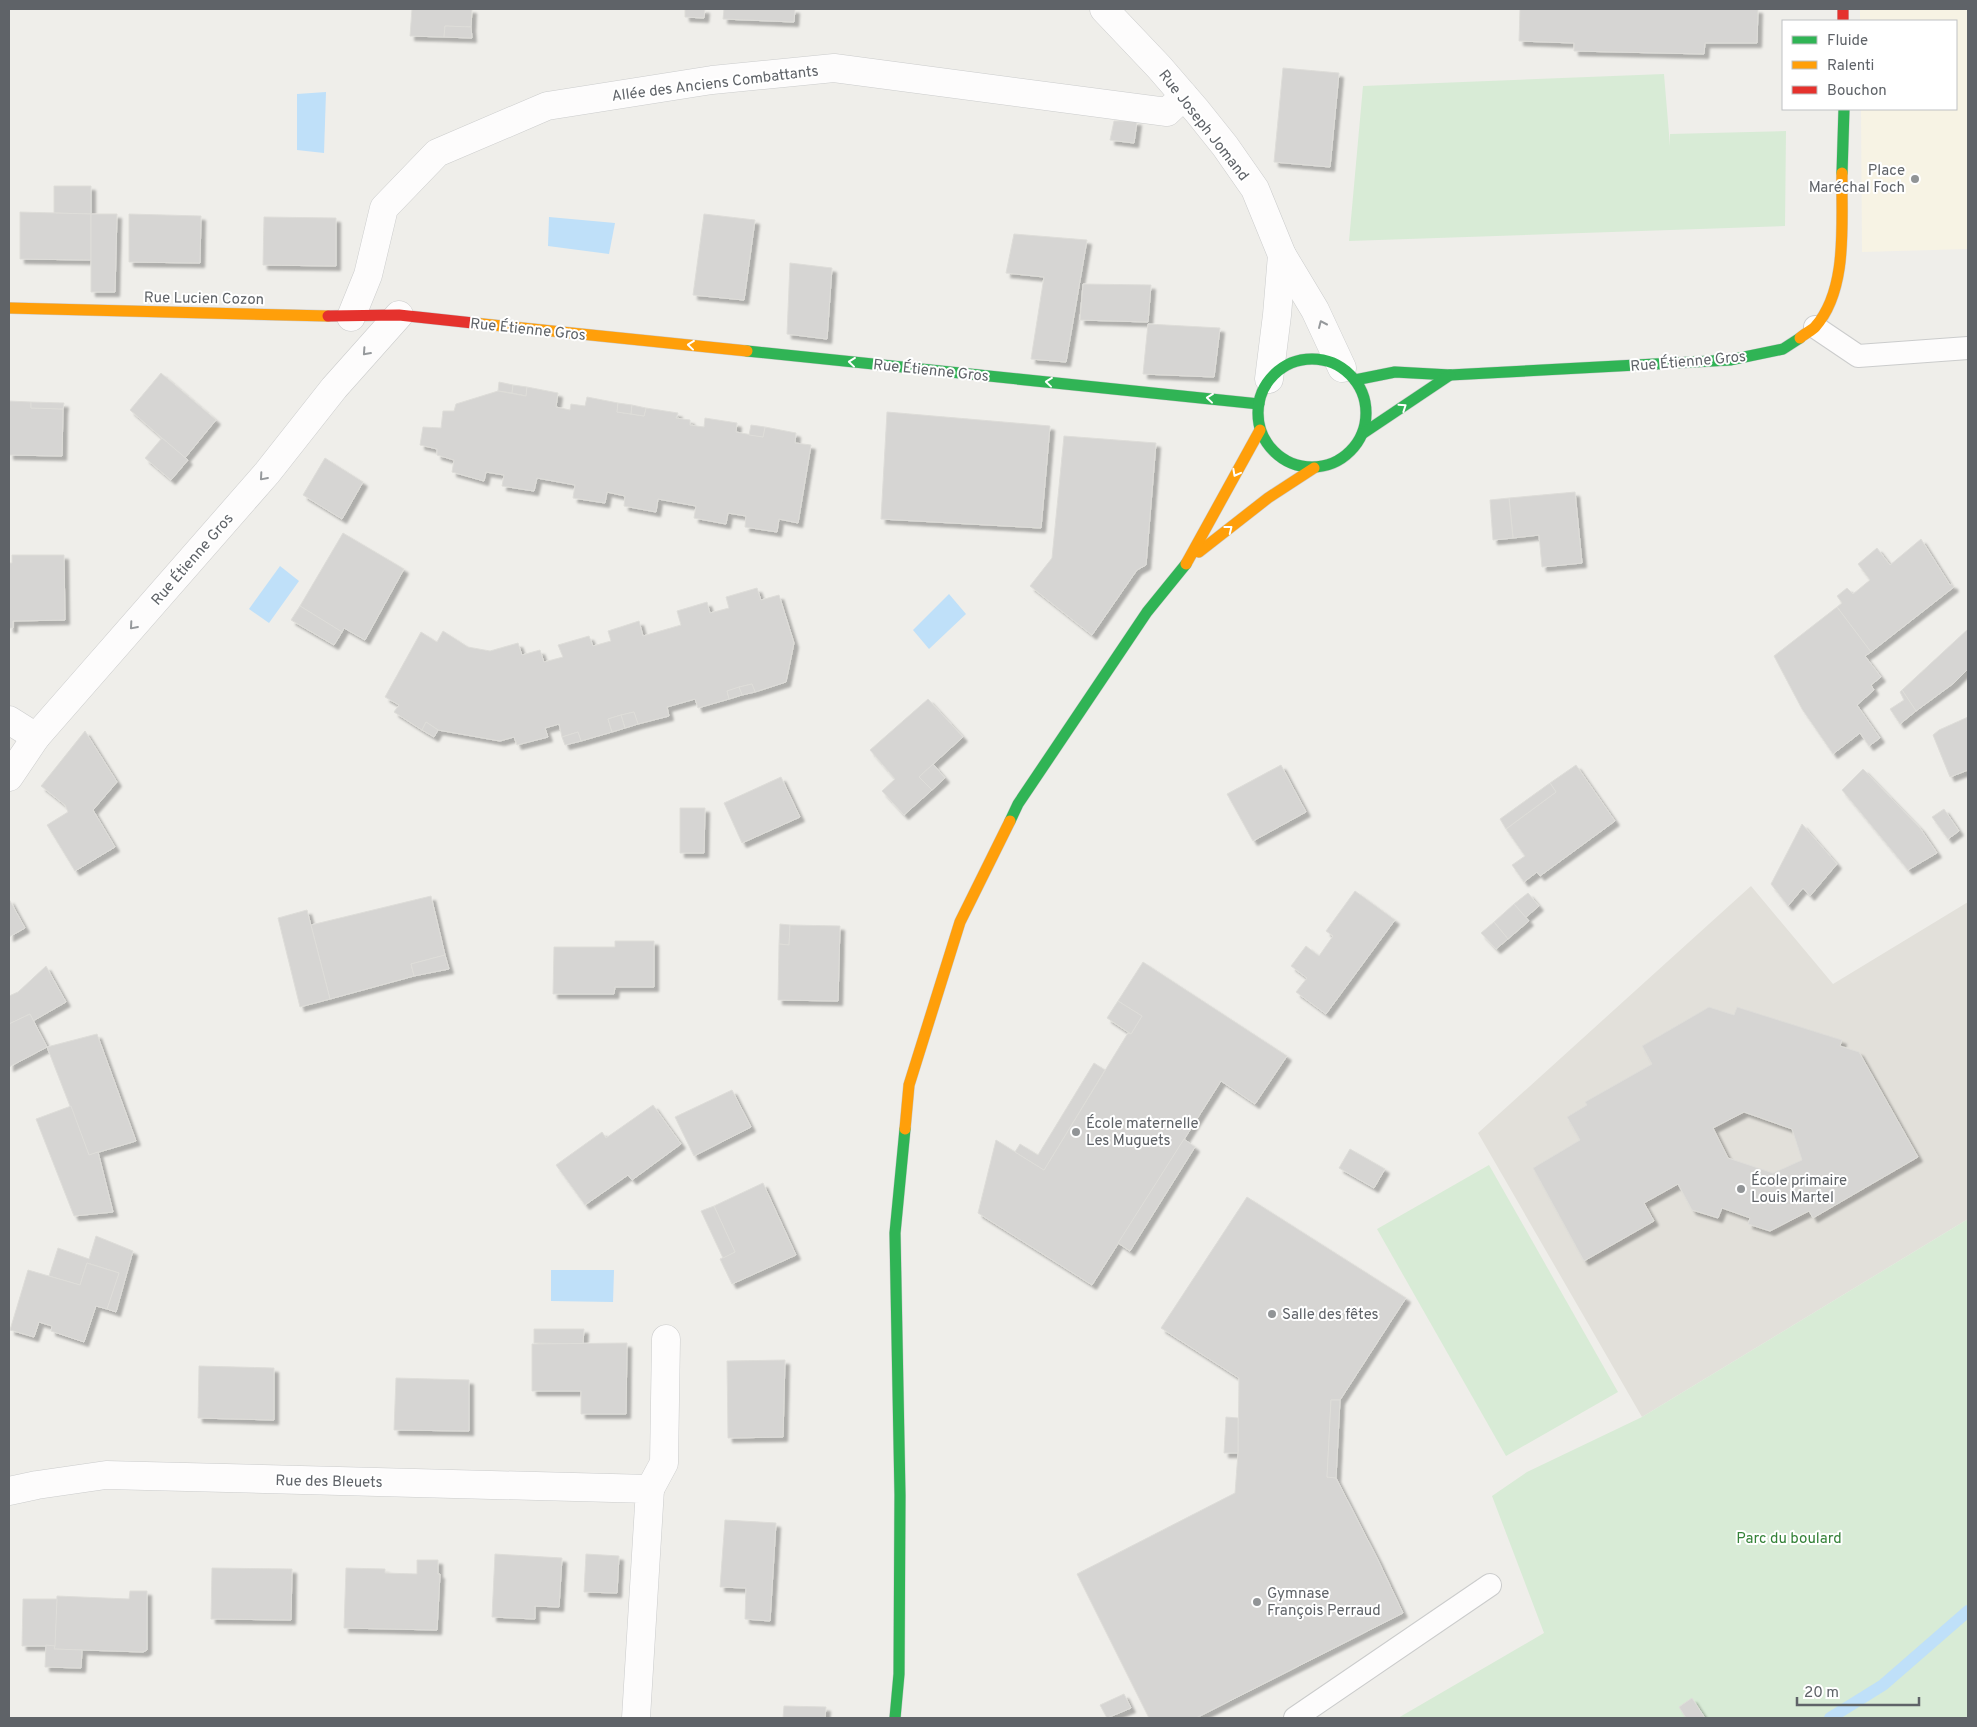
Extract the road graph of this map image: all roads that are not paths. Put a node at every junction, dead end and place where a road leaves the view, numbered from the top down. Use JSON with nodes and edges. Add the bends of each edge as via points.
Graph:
{"nodes":[{"id":1,"x":1104,"y":9,"type":"edge"},
{"id":2,"x":1184,"y":96,"type":"junction"},
{"id":3,"x":1844,"y":110,"type":"edge"},
{"id":4,"x":1282,"y":255,"type":"junction"},
{"id":5,"x":9,"y":308,"type":"edge"},
{"id":6,"x":399,"y":316,"type":"junction"},
{"id":7,"x":351,"y":317,"type":"junction"},
{"id":8,"x":1815,"y":327,"type":"junction"},
{"id":9,"x":1968,"y":348,"type":"edge"},
{"id":10,"x":1348,"y":374,"type":"junction"},
{"id":11,"x":1450,"y":375,"type":"junction"},
{"id":12,"x":1264,"y":391,"type":"junction"},
{"id":13,"x":1260,"y":430,"type":"junction"},
{"id":14,"x":1362,"y":434,"type":"junction"},
{"id":15,"x":1314,"y":468,"type":"junction"},
{"id":16,"x":1190,"y":559,"type":"junction"},
{"id":17,"x":9,"y":720,"type":"edge"},
{"id":18,"x":36,"y":737,"type":"junction"},
{"id":19,"x":9,"y":777,"type":"edge"},
{"id":20,"x":666,"y":1339,"type":"dead end"},
{"id":21,"x":650,"y":1489,"type":"junction"},
{"id":22,"x":9,"y":1491,"type":"edge"},
{"id":23,"x":1490,"y":1585,"type":"dead end"},
{"id":24,"x":636,"y":1718,"type":"edge"},
{"id":25,"x":895,"y":1718,"type":"edge"},
{"id":26,"x":1295,"y":1718,"type":"edge"}],
"edges":[{"from":1,"to":2,"type":"street","name":"Rue Joseph Jomand"},
{"from":2,"to":4,"type":"street","name":"Rue Joseph Jomand","via":[[1225,146],[1255,190]]},
{"from":2,"to":7,"type":"street","name":"Allée des Anciens Combattants","via":[[1167,112],[834,68],[712,80],[547,106],[437,153],[384,208],[368,275]]},
{"from":3,"to":8,"type":"main road","name":"Rue Étienne Gros","via":[[1840,266],[1832,300]]},
{"from":10,"to":4,"type":"street","name":"Rue Joseph Jomand","one_way":true},
{"from":4,"to":12,"type":"street","name":"Rue Joseph Jomand","via":[[1278,315]]},
{"from":5,"to":7,"type":"main road","name":"Rue Lucien Cozon"},
{"from":6,"to":7,"type":"main road","name":"Rue Lucien Cozon"},
{"from":12,"to":6,"type":"main road","name":"Rue Étienne Gros","one_way":true},
{"from":6,"to":18,"type":"street","name":"Rue Étienne Gros","one_way":true,"via":[[334,388],[267,473]]},
{"from":8,"to":9,"type":"lane","via":[[1858,356]]},
{"from":8,"to":11,"type":"main road","name":"Rue Étienne Gros","via":[[1783,349],[1730,360]]},
{"from":10,"to":11,"type":"main road","name":"Rue Étienne Gros"},
{"from":10,"to":12,"type":"main road","via":[[1334,363],[1298,360],[1282,368]]},
{"from":10,"to":14,"type":"main road","via":[[1361,388],[1366,406],[1366,424]]},
{"from":14,"to":11,"type":"main road","one_way":true},
{"from":12,"to":13,"type":"main road","via":[[1258,412]]},
{"from":13,"to":15,"type":"main road","via":[[1268,446],[1280,458],[1296,466]]},
{"from":13,"to":16,"type":"main road","one_way":true},
{"from":14,"to":15,"type":"main road","via":[[1347,455],[1331,465]]},
{"from":16,"to":15,"type":"main road","one_way":true,"via":[[1268,498]]},
{"from":16,"to":25,"type":"main road","via":[[1147,612],[1018,804],[960,922],[909,1085],[895,1233],[900,1495]]},
{"from":17,"to":18,"type":"street"},
{"from":18,"to":19,"type":"street","name":"Rue Étienne Gros"},
{"from":20,"to":21,"type":"street","via":[[664,1463]]},
{"from":21,"to":22,"type":"street","name":"Rue des Bleuets","via":[[106,1475]]},
{"from":21,"to":24,"type":"street"},
{"from":23,"to":26,"type":"lane"}]}
